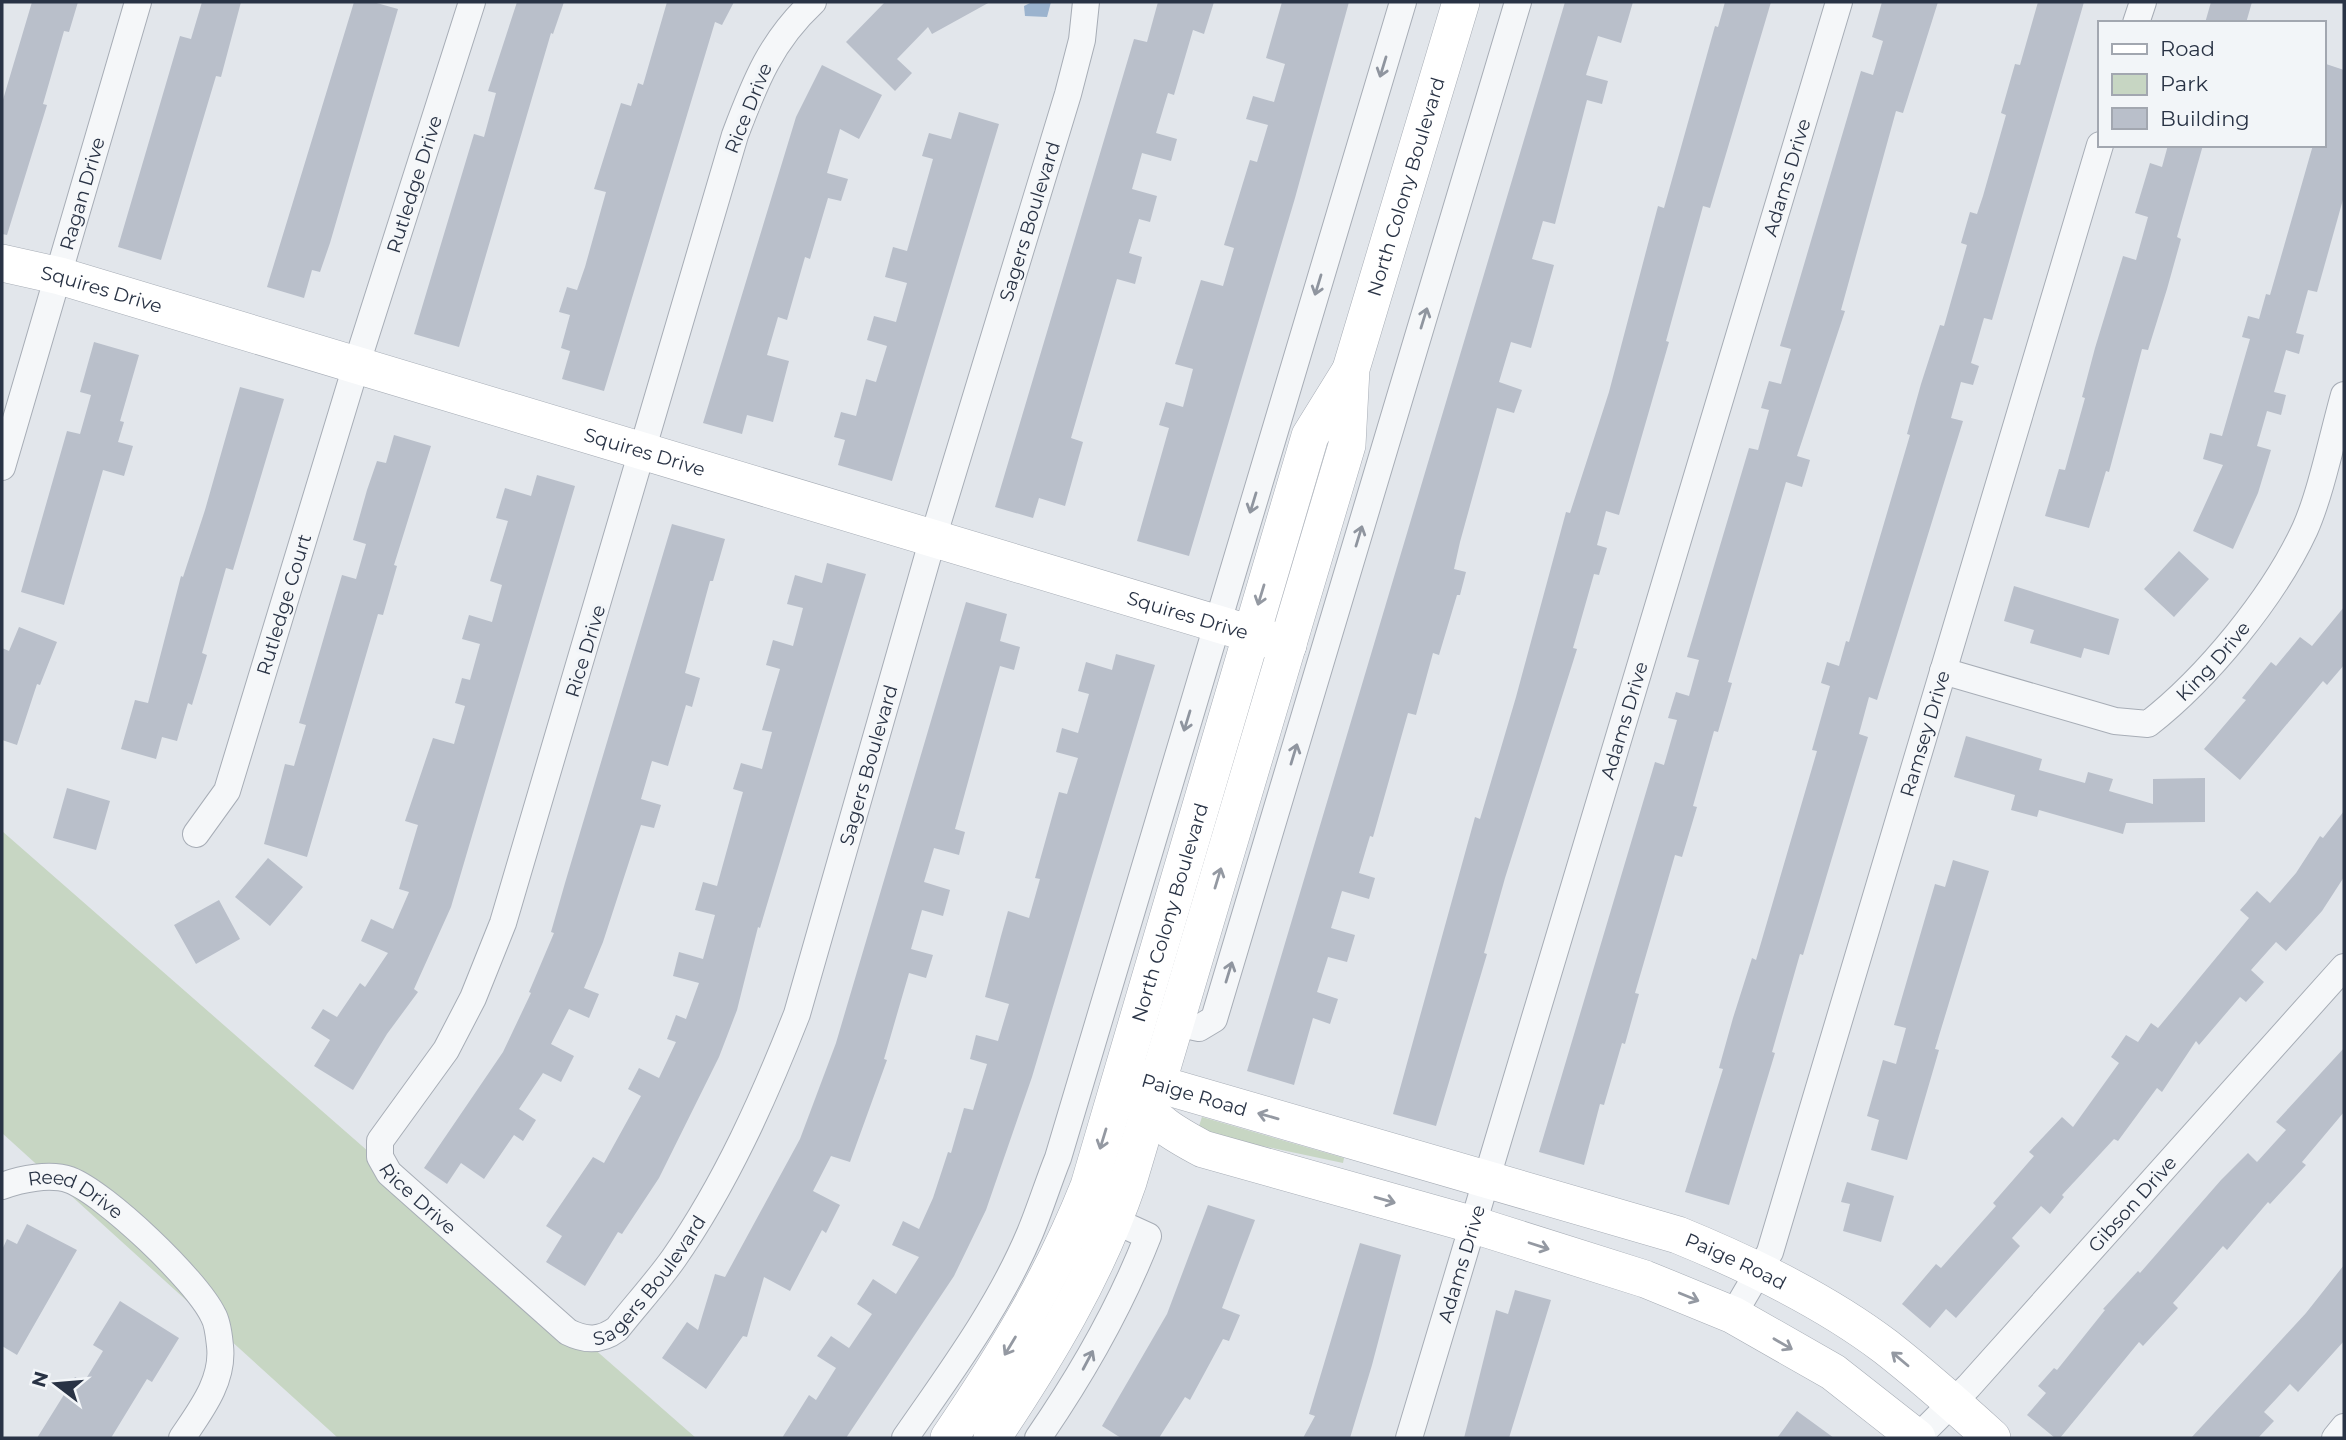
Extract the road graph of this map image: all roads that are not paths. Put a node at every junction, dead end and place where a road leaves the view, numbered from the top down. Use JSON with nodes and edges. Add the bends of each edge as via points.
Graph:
{"nodes":[{"id":1,"x":138,"y":2,"type":"edge"},
{"id":2,"x":472,"y":2,"type":"edge"},
{"id":3,"x":813,"y":2,"type":"edge"},
{"id":4,"x":1086,"y":2,"type":"edge"},
{"id":5,"x":1403,"y":2,"type":"edge"},
{"id":6,"x":1461,"y":2,"type":"edge"},
{"id":7,"x":1518,"y":2,"type":"edge"},
{"id":8,"x":1839,"y":2,"type":"edge"},
{"id":9,"x":2143,"y":2,"type":"edge"},
{"id":10,"x":2138,"y":21,"type":"edge"},
{"id":11,"x":2099,"y":147,"type":"edge"},
{"id":12,"x":2,"y":263,"type":"edge"},
{"id":13,"x":60,"y":276,"type":"junction"},
{"id":14,"x":356,"y":366,"type":"junction"},
{"id":15,"x":1351,"y":369,"type":"junction"},
{"id":16,"x":2344,"y":395,"type":"edge"},
{"id":17,"x":644,"y":451,"type":"junction"},
{"id":18,"x":2,"y":467,"type":"edge"},
{"id":19,"x":933,"y":538,"type":"junction"},
{"id":20,"x":1233,"y":628,"type":"junction"},
{"id":21,"x":1288,"y":645,"type":"junction"},
{"id":22,"x":1323,"y":655,"type":"junction"},
{"id":23,"x":1943,"y":671,"type":"junction"},
{"id":24,"x":196,"y":834,"type":"dead end"},
{"id":25,"x":2344,"y":967,"type":"edge"},
{"id":26,"x":1175,"y":1023,"type":"junction"},
{"id":27,"x":1122,"y":1074,"type":"junction"},
{"id":28,"x":1152,"y":1099,"type":"junction"},
{"id":29,"x":1203,"y":1149,"type":"junction"},
{"id":30,"x":1486,"y":1180,"type":"junction"},
{"id":31,"x":1128,"y":1182,"type":"junction"},
{"id":32,"x":2,"y":1186,"type":"edge"},
{"id":33,"x":1115,"y":1222,"type":"junction"},
{"id":34,"x":1474,"y":1225,"type":"junction"},
{"id":35,"x":481,"y":1255,"type":"joint"},
{"id":36,"x":1759,"y":1273,"type":"junction"},
{"id":37,"x":1733,"y":1315,"type":"junction"},
{"id":38,"x":1953,"y":1403,"type":"junction"},
{"id":39,"x":2344,"y":1427,"type":"edge"},
{"id":40,"x":182,"y":1438,"type":"edge"},
{"id":41,"x":905,"y":1438,"type":"edge"},
{"id":42,"x":949,"y":1438,"type":"edge"},
{"id":43,"x":992,"y":1438,"type":"edge"},
{"id":44,"x":1038,"y":1438,"type":"edge"},
{"id":45,"x":1409,"y":1438,"type":"edge"},
{"id":46,"x":1917,"y":1438,"type":"edge"},
{"id":47,"x":1992,"y":1438,"type":"edge"},
{"id":48,"x":2334,"y":1438,"type":"edge"}],
"edges":[{"from":1,"to":13,"type":"street","name":"Ragan Drive"},
{"from":2,"to":14,"type":"street","name":"Rutledge Drive"},
{"from":3,"to":17,"type":"street","name":"Rice Drive","via":[[789,24],[759,71],[735,135]]},
{"from":4,"to":19,"type":"street","name":"Sagers Boulevard","via":[[1068,94]]},
{"from":5,"to":20,"type":"street","one_way":true},
{"from":6,"to":15,"type":"street","name":"North Colony Boulevard"},
{"from":22,"to":7,"type":"street","one_way":true},
{"from":8,"to":30,"type":"street","name":"Adams Drive"},
{"from":9,"to":10,"type":"street"},
{"from":11,"to":23,"type":"street","name":"Ramsey Drive"},
{"from":12,"to":13,"type":"street","name":"Squires Drive"},
{"from":13,"to":14,"type":"street","name":"Squires Drive"},
{"from":13,"to":18,"type":"street","name":"Ragan Drive"},
{"from":14,"to":17,"type":"street","name":"Squires Drive"},
{"from":14,"to":24,"type":"street","name":"Rutledge Court","via":[[227,791]]},
{"from":15,"to":20,"type":"street","name":"North Colony Boulevard","one_way":true,"via":[[1310,436]]},
{"from":15,"to":21,"type":"street","name":"North Colony Boulevard","via":[[1347,444]]},
{"from":16,"to":23,"type":"street","name":"King Drive","via":[[2306,527],[2262,603],[2171,706],[2148,724],[2115,721]]},
{"from":17,"to":19,"type":"street","name":"Squires Drive"},
{"from":17,"to":35,"type":"street","name":"Rice Drive","via":[[503,923],[446,1050],[380,1141],[380,1157],[389,1173]]},
{"from":19,"to":20,"type":"street","name":"Squires Drive"},
{"from":19,"to":35,"type":"street","name":"Sagers Boulevard","via":[[797,1014],[737,1151],[674,1257],[617,1328],[605,1338],[582,1339],[568,1332]]},
{"from":20,"to":21,"type":"street","name":"Squires Drive"},
{"from":20,"to":27,"type":"street","name":"North Colony Boulevard"},
{"from":20,"to":41,"type":"street","one_way":true,"via":[[1029,1234],[969,1345]]},
{"from":21,"to":22,"type":"street"},
{"from":26,"to":21,"type":"street","name":"North Colony Boulevard","one_way":true},
{"from":26,"to":22,"type":"street","one_way":true,"via":[[1199,1028],[1214,1019]]},
{"from":23,"to":36,"type":"street","name":"Ramsey Drive","via":[[1774,1239]]},
{"from":25,"to":38,"type":"street","name":"Gibson Drive"},
{"from":26,"to":28,"type":"street","name":"North Colony Boulevard"},
{"from":27,"to":28,"type":"street","name":"Paige Road"},
{"from":27,"to":42,"type":"street","name":"North Colony Boulevard","one_way":true,"via":[[1089,1186],[1049,1277]]},
{"from":28,"to":29,"type":"street","name":"Paige Road","via":[[1162,1126]]},
{"from":30,"to":28,"type":"street","name":"Paige Road","one_way":true},
{"from":28,"to":31,"type":"street","name":"North Colony Boulevard"},
{"from":29,"to":31,"type":"street","via":[[1153,1162]]},
{"from":29,"to":34,"type":"street","name":"Paige Road","one_way":true},
{"from":30,"to":34,"type":"street","name":"Adams Drive"},
{"from":30,"to":36,"type":"street","name":"Paige Road","via":[[1678,1235]]},
{"from":31,"to":33,"type":"street","name":"North Colony Boulevard"},
{"from":32,"to":40,"type":"street","name":"Reed Drive","via":[[37,1177],[69,1180],[99,1198],[192,1283],[215,1317],[220,1349],[215,1386]]},
{"from":33,"to":43,"type":"street","name":"North Colony Boulevard","via":[[1076,1304]]},
{"from":44,"to":33,"type":"street","one_way":true,"via":[[1080,1376],[1128,1287],[1148,1236]]},
{"from":34,"to":37,"type":"street","name":"Paige Road","one_way":true,"via":[[1645,1279]]},
{"from":34,"to":45,"type":"street","name":"Adams Drive"},
{"from":36,"to":37,"type":"street","name":"Ramsey Drive"},
{"from":38,"to":36,"type":"street","name":"Paige Road","one_way":true,"via":[[1884,1346],[1824,1306]]},
{"from":37,"to":46,"type":"street","name":"Paige Road","one_way":true,"via":[[1833,1372]]},
{"from":38,"to":46,"type":"street","name":"Gibson Drive"},
{"from":38,"to":47,"type":"street","name":"Paige Road"},
{"from":39,"to":48,"type":"street"}]}
